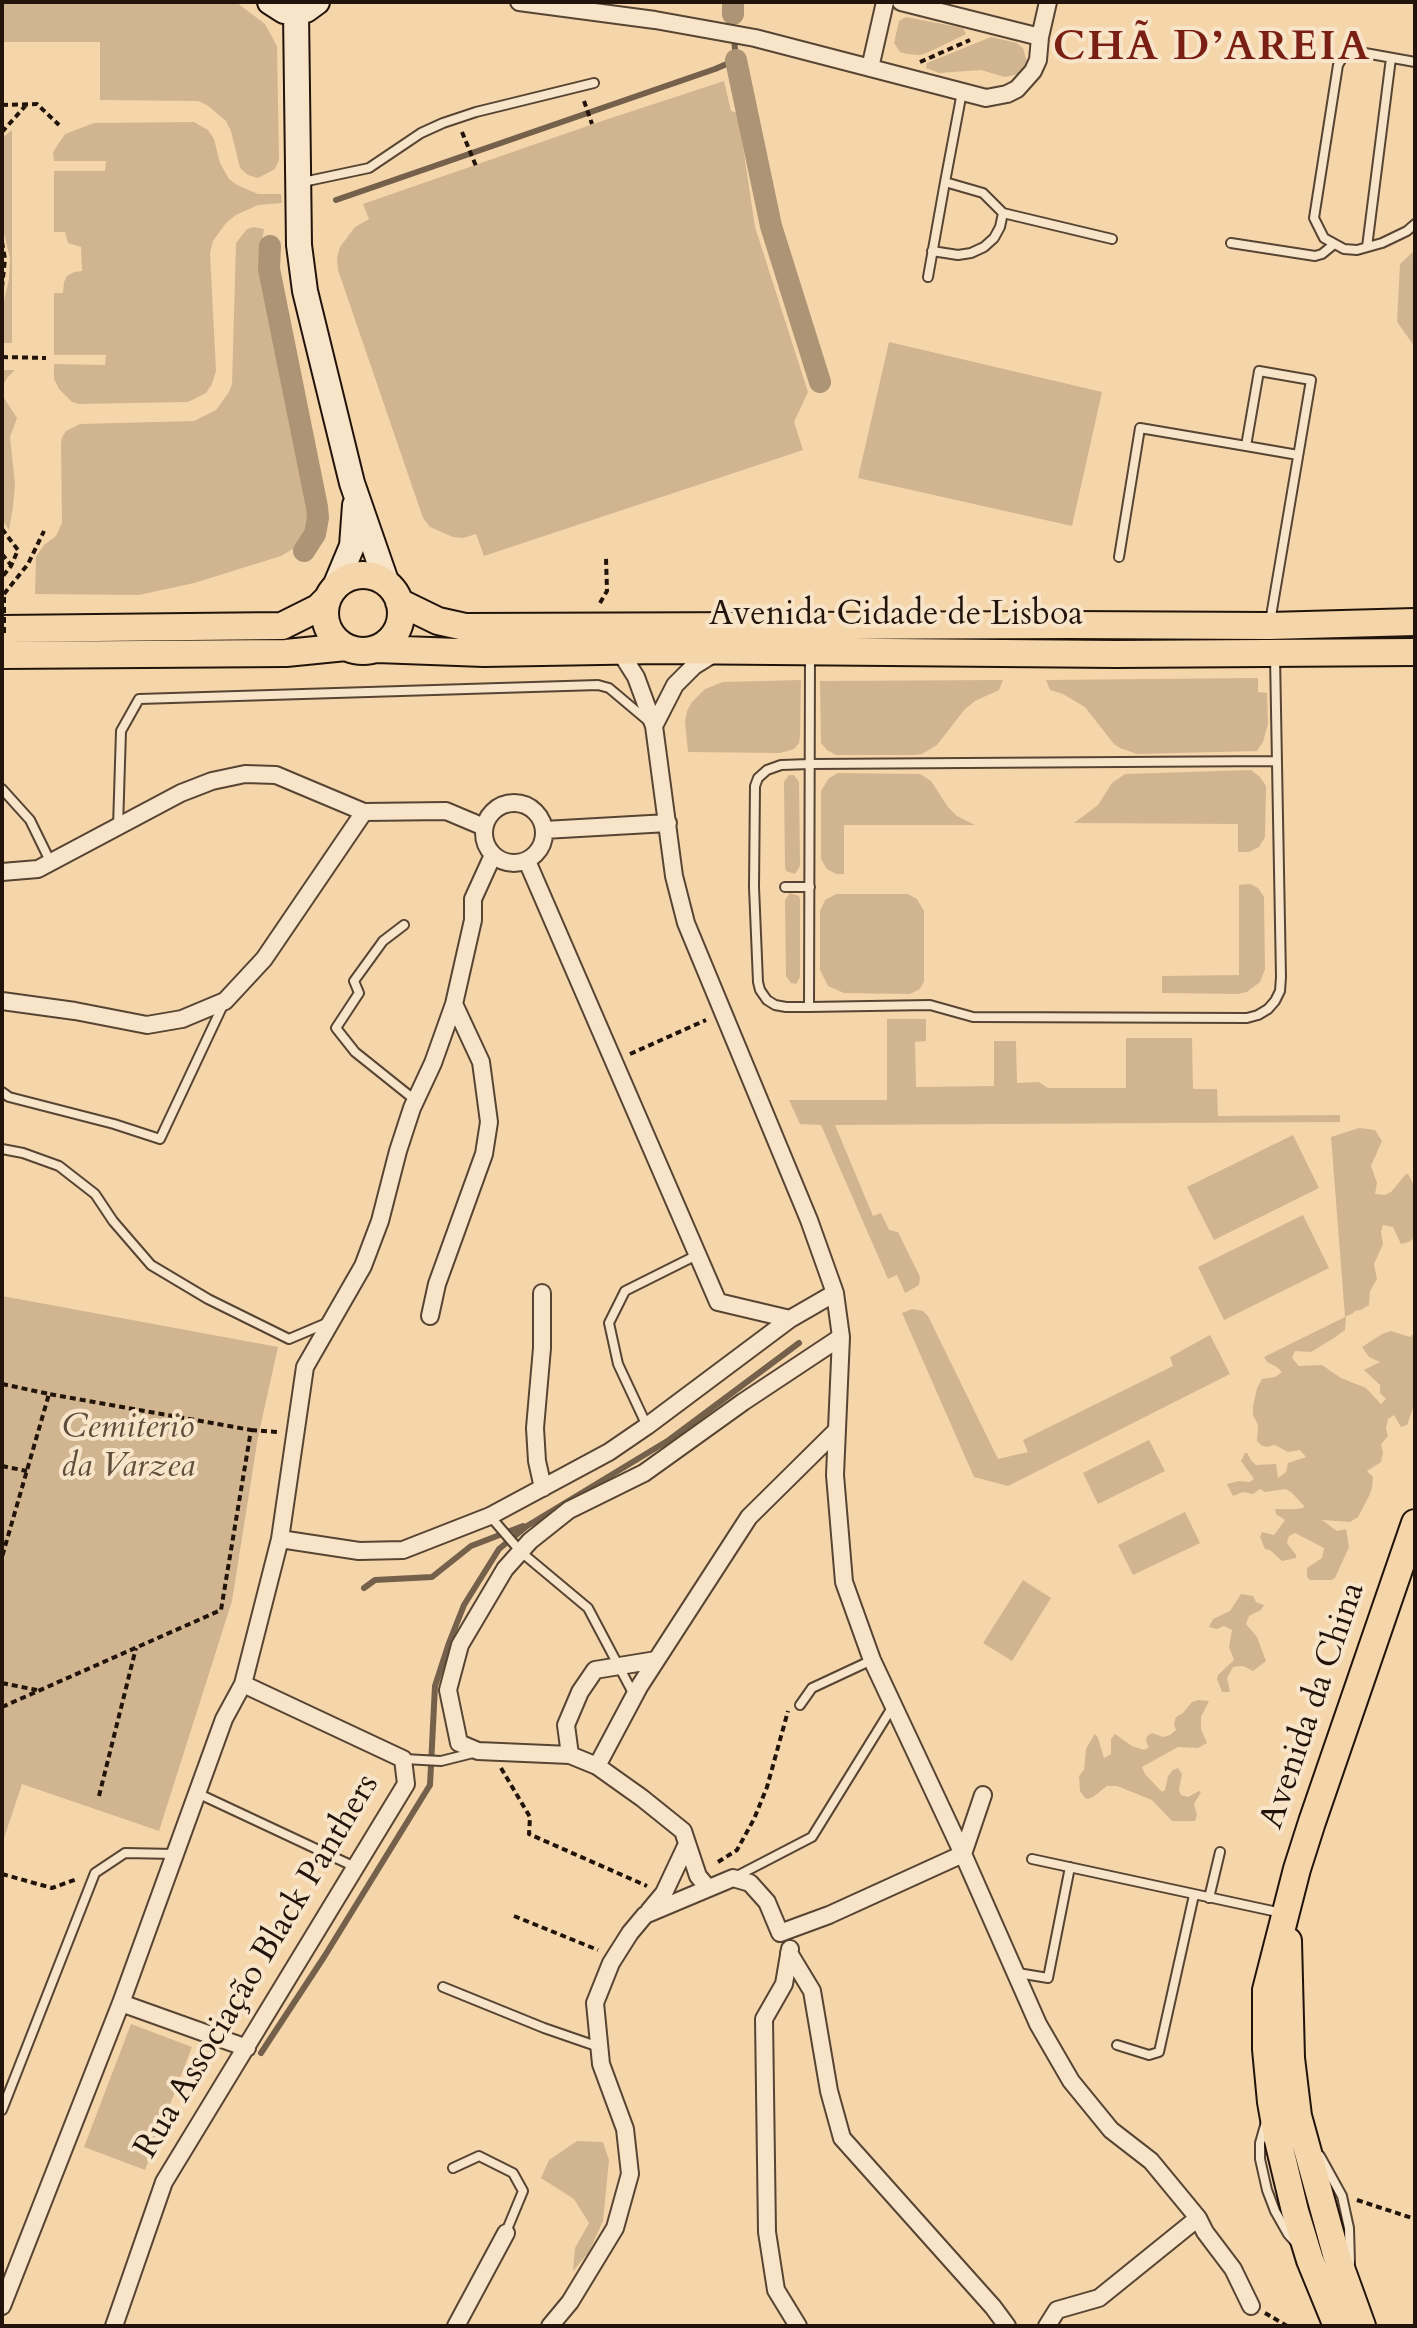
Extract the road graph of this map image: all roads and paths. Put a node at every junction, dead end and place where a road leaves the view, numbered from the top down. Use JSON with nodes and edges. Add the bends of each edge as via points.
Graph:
{"nodes":[{"id":1,"x":270,"y":2,"type":"edge"},
{"id":2,"x":519,"y":2,"type":"edge"},
{"id":3,"x":885,"y":2,"type":"edge"},
{"id":4,"x":901,"y":2,"type":"edge"},
{"id":5,"x":1048,"y":2,"type":"edge"},
{"id":6,"x":306,"y":7,"type":"edge"},
{"id":7,"x":1001,"y":27,"type":"junction"},
{"id":8,"x":1040,"y":37,"type":"junction"},
{"id":9,"x":1391,"y":58,"type":"junction"},
{"id":10,"x":1415,"y":62,"type":"edge"},
{"id":11,"x":870,"y":68,"type":"junction"},
{"id":12,"x":892,"y":74,"type":"junction"},
{"id":13,"x":594,"y":83,"type":"dead end"},
{"id":14,"x":579,"y":87,"type":"junction"},
{"id":15,"x":962,"y":92,"type":"junction"},
{"id":16,"x":28,"y":104,"type":"junction"},
{"id":17,"x":2,"y":105,"type":"edge"},
{"id":18,"x":457,"y":118,"type":"junction"},
{"id":19,"x":592,"y":124,"type":"dead end"},
{"id":20,"x":59,"y":125,"type":"dead end"},
{"id":21,"x":2,"y":132,"type":"edge"},
{"id":22,"x":476,"y":166,"type":"dead end"},
{"id":23,"x":945,"y":182,"type":"junction"},
{"id":24,"x":297,"y":183,"type":"junction"},
{"id":25,"x":1003,"y":213,"type":"junction"},
{"id":26,"x":1415,"y":224,"type":"edge"},
{"id":27,"x":1112,"y":239,"type":"dead end"},
{"id":28,"x":2,"y":242,"type":"edge"},
{"id":29,"x":1231,"y":243,"type":"dead end"},
{"id":30,"x":1333,"y":245,"type":"junction"},
{"id":31,"x":1367,"y":247,"type":"junction"},
{"id":32,"x":932,"y":251,"type":"junction"},
{"id":33,"x":928,"y":277,"type":"dead end"},
{"id":34,"x":2,"y":287,"type":"edge"},
{"id":35,"x":2,"y":357,"type":"edge"},
{"id":36,"x":46,"y":358,"type":"dead end"},
{"id":37,"x":1246,"y":446,"type":"junction"},
{"id":38,"x":1298,"y":455,"type":"junction"},
{"id":39,"x":352,"y":483,"type":"junction"},
{"id":40,"x":2,"y":529,"type":"edge"},
{"id":41,"x":44,"y":531,"type":"dead end"},
{"id":42,"x":2,"y":554,"type":"edge"},
{"id":43,"x":1119,"y":557,"type":"dead end"},
{"id":44,"x":606,"y":558,"type":"dead end"},
{"id":45,"x":11,"y":566,"type":"junction"},
{"id":46,"x":2,"y":577,"type":"edge"},
{"id":47,"x":393,"y":593,"type":"junction"},
{"id":48,"x":331,"y":594,"type":"junction"},
{"id":49,"x":1415,"y":622,"type":"edge"},
{"id":50,"x":1269,"y":626,"type":"junction"},
{"id":51,"x":592,"y":627,"type":"junction"},
{"id":52,"x":3,"y":639,"type":"edge"},
{"id":53,"x":346,"y":647,"type":"junction"},
{"id":54,"x":377,"y":649,"type":"junction"},
{"id":55,"x":616,"y":651,"type":"junction"},
{"id":56,"x":809,"y":651,"type":"junction"},
{"id":57,"x":717,"y":652,"type":"junction"},
{"id":58,"x":1415,"y":652,"type":"edge"},
{"id":59,"x":1275,"y":653,"type":"junction"},
{"id":60,"x":654,"y":726,"type":"junction"},
{"id":61,"x":1277,"y":761,"type":"junction"},
{"id":62,"x":810,"y":764,"type":"junction"},
{"id":63,"x":2,"y":789,"type":"edge"},
{"id":64,"x":364,"y":812,"type":"junction"},
{"id":65,"x":668,"y":823,"type":"junction"},
{"id":66,"x":484,"y":827,"type":"junction"},
{"id":67,"x":118,"y":828,"type":"junction"},
{"id":68,"x":544,"y":830,"type":"junction"},
{"id":69,"x":493,"y":855,"type":"junction"},
{"id":70,"x":527,"y":861,"type":"junction"},
{"id":71,"x":51,"y":863,"type":"junction"},
{"id":72,"x":2,"y":872,"type":"edge"},
{"id":73,"x":754,"y":887,"type":"junction"},
{"id":74,"x":765,"y":887,"type":"dead end"},
{"id":75,"x":785,"y":887,"type":"dead end"},
{"id":76,"x":810,"y":887,"type":"junction"},
{"id":77,"x":404,"y":925,"type":"dead end"},
{"id":78,"x":2,"y":1001,"type":"edge"},
{"id":79,"x":225,"y":1001,"type":"junction"},
{"id":80,"x":454,"y":1004,"type":"junction"},
{"id":81,"x":809,"y":1007,"type":"junction"},
{"id":82,"x":723,"y":1012,"type":"junction"},
{"id":83,"x":614,"y":1062,"type":"junction"},
{"id":84,"x":2,"y":1092,"type":"edge"},
{"id":85,"x":416,"y":1100,"type":"junction"},
{"id":86,"x":2,"y":1149,"type":"edge"},
{"id":87,"x":697,"y":1255,"type":"junction"},
{"id":88,"x":542,"y":1293,"type":"dead end"},
{"id":89,"x":835,"y":1293,"type":"junction"},
{"id":90,"x":430,"y":1316,"type":"dead end"},
{"id":91,"x":790,"y":1319,"type":"junction"},
{"id":92,"x":334,"y":1321,"type":"junction"},
{"id":93,"x":841,"y":1337,"type":"junction"},
{"id":94,"x":2,"y":1384,"type":"edge"},
{"id":95,"x":49,"y":1394,"type":"junction"},
{"id":96,"x":647,"y":1426,"type":"junction"},
{"id":97,"x":251,"y":1430,"type":"junction"},
{"id":98,"x":835,"y":1432,"type":"junction"},
{"id":99,"x":294,"y":1433,"type":"junction"},
{"id":100,"x":2,"y":1466,"type":"edge"},
{"id":101,"x":27,"y":1471,"type":"junction"},
{"id":102,"x":543,"y":1488,"type":"junction"},
{"id":103,"x":490,"y":1516,"type":"junction"},
{"id":104,"x":2,"y":1527,"type":"edge"},
{"id":105,"x":10,"y":1529,"type":"junction"},
{"id":106,"x":1414,"y":1529,"type":"edge"},
{"id":107,"x":280,"y":1539,"type":"junction"},
{"id":108,"x":521,"y":1552,"type":"junction"},
{"id":109,"x":2,"y":1557,"type":"edge"},
{"id":110,"x":136,"y":1648,"type":"junction"},
{"id":111,"x":656,"y":1660,"type":"junction"},
{"id":112,"x":872,"y":1660,"type":"junction"},
{"id":113,"x":617,"y":1666,"type":"junction"},
{"id":114,"x":2,"y":1683,"type":"edge"},
{"id":115,"x":243,"y":1684,"type":"junction"},
{"id":116,"x":39,"y":1690,"type":"junction"},
{"id":117,"x":634,"y":1695,"type":"junction"},
{"id":118,"x":800,"y":1705,"type":"joint"},
{"id":119,"x":894,"y":1705,"type":"junction"},
{"id":120,"x":2,"y":1707,"type":"edge"},
{"id":121,"x":485,"y":1752,"type":"junction"},
{"id":122,"x":570,"y":1755,"type":"junction"},
{"id":123,"x":411,"y":1760,"type":"junction"},
{"id":124,"x":597,"y":1766,"type":"junction"},
{"id":125,"x":197,"y":1793,"type":"junction"},
{"id":126,"x":983,"y":1795,"type":"dead end"},
{"id":127,"x":99,"y":1796,"type":"dead end"},
{"id":128,"x":687,"y":1844,"type":"junction"},
{"id":129,"x":1220,"y":1852,"type":"dead end"},
{"id":130,"x":175,"y":1854,"type":"junction"},
{"id":131,"x":963,"y":1854,"type":"junction"},
{"id":132,"x":1032,"y":1859,"type":"dead end"},
{"id":133,"x":355,"y":1867,"type":"junction"},
{"id":134,"x":1070,"y":1867,"type":"junction"},
{"id":135,"x":95,"y":1873,"type":"junction"},
{"id":136,"x":2,"y":1874,"type":"edge"},
{"id":137,"x":733,"y":1878,"type":"junction"},
{"id":138,"x":703,"y":1882,"type":"junction"},
{"id":139,"x":664,"y":1893,"type":"junction"},
{"id":140,"x":1194,"y":1895,"type":"junction"},
{"id":141,"x":1209,"y":1898,"type":"junction"},
{"id":142,"x":1287,"y":1914,"type":"junction"},
{"id":143,"x":645,"y":1915,"type":"junction"},
{"id":144,"x":514,"y":1916,"type":"dead end"},
{"id":145,"x":796,"y":1929,"type":"junction"},
{"id":146,"x":789,"y":1953,"type":"junction"},
{"id":147,"x":615,"y":1957,"type":"junction"},
{"id":148,"x":1016,"y":1973,"type":"junction"},
{"id":149,"x":443,"y":1987,"type":"dead end"},
{"id":150,"x":121,"y":2003,"type":"junction"},
{"id":151,"x":1117,"y":2045,"type":"dead end"},
{"id":152,"x":599,"y":2047,"type":"junction"},
{"id":153,"x":247,"y":2048,"type":"junction"},
{"id":154,"x":2,"y":2110,"type":"edge"},
{"id":155,"x":1298,"y":2116,"type":"junction"},
{"id":156,"x":453,"y":2168,"type":"dead end"},
{"id":157,"x":1342,"y":2196,"type":"junction"},
{"id":158,"x":1198,"y":2218,"type":"junction"},
{"id":159,"x":1415,"y":2219,"type":"edge"},
{"id":160,"x":506,"y":2233,"type":"joint"},
{"id":161,"x":1348,"y":2288,"type":"junction"},
{"id":162,"x":2,"y":2306,"type":"edge"},
{"id":163,"x":1251,"y":2306,"type":"joint"},
{"id":164,"x":114,"y":2326,"type":"edge"},
{"id":165,"x":456,"y":2326,"type":"edge"},
{"id":166,"x":550,"y":2326,"type":"edge"},
{"id":167,"x":798,"y":2326,"type":"edge"},
{"id":168,"x":1007,"y":2326,"type":"edge"},
{"id":169,"x":1047,"y":2326,"type":"edge"},
{"id":170,"x":1287,"y":2326,"type":"edge"},
{"id":171,"x":1337,"y":2326,"type":"edge"},
{"id":172,"x":1362,"y":2326,"type":"edge"}],
"edges":[{"from":1,"to":6,"type":"street","via":[[284,11]]},
{"from":2,"to":11,"type":"street","via":[[755,38]]},
{"from":3,"to":11,"type":"street"},
{"from":4,"to":7,"type":"street"},
{"from":5,"to":8,"type":"street"},
{"from":6,"to":24,"type":"street"},
{"from":7,"to":8,"type":"street"},
{"from":7,"to":12,"type":"path"},
{"from":8,"to":15,"type":"street","via":[[1038,60],[1026,82],[1007,94],[986,98]]},
{"from":9,"to":10,"type":"lane"},
{"from":9,"to":30,"type":"lane","via":[[1353,53],[1338,65],[1314,218]]},
{"from":9,"to":31,"type":"lane"},
{"from":11,"to":12,"type":"street"},
{"from":12,"to":15,"type":"street"},
{"from":13,"to":14,"type":"lane"},
{"from":14,"to":18,"type":"lane"},
{"from":14,"to":19,"type":"path"},
{"from":15,"to":23,"type":"lane"},
{"from":16,"to":17,"type":"path"},
{"from":16,"to":20,"type":"path","via":[[43,107]]},
{"from":16,"to":21,"type":"path"},
{"from":18,"to":22,"type":"path"},
{"from":18,"to":24,"type":"lane","via":[[421,133],[369,168]]},
{"from":23,"to":25,"type":"lane","via":[[983,193]]},
{"from":23,"to":32,"type":"lane"},
{"from":24,"to":39,"type":"street","via":[[305,291]]},
{"from":25,"to":27,"type":"lane"},
{"from":25,"to":32,"type":"lane","via":[[994,238],[984,247],[958,255]]},
{"from":26,"to":31,"type":"lane"},
{"from":28,"to":34,"type":"path"},
{"from":29,"to":30,"type":"lane","via":[[1315,256]]},
{"from":30,"to":31,"type":"lane"},
{"from":32,"to":33,"type":"lane"},
{"from":35,"to":36,"type":"path"},
{"from":37,"to":38,"type":"lane"},
{"from":37,"to":38,"type":"lane","via":[[1259,371],[1311,380]]},
{"from":37,"to":43,"type":"lane","via":[[1140,428]]},
{"from":38,"to":50,"type":"lane"},
{"from":39,"to":47,"type":"street"},
{"from":39,"to":48,"type":"street","via":[[352,546]]},
{"from":40,"to":45,"type":"path","via":[[18,550]]},
{"from":41,"to":52,"type":"path","bridge":true,"via":[[28,564],[4,594]]},
{"from":42,"to":45,"type":"path"},
{"from":44,"to":51,"type":"path","via":[[607,591],[592,616]]},
{"from":45,"to":46,"type":"path"},
{"from":47,"to":48,"type":"main road","via":[[365,575],[343,581]]},
{"from":47,"to":51,"type":"main road","name":"Avenida Cidade de Lisboa","via":[[438,621],[465,627]]},
{"from":47,"to":54,"type":"main road","via":[[400,624]]},
{"from":48,"to":52,"type":"main road","via":[[318,608],[282,626]]},
{"from":48,"to":53,"type":"main road","via":[[329,632]]},
{"from":49,"to":50,"type":"main road","name":"Avenida Cidade de Lisboa"},
{"from":50,"to":51,"type":"main road","name":"Avenida Cidade de Lisboa"},
{"from":52,"to":53,"type":"main road","via":[[286,653]]},
{"from":53,"to":54,"type":"main road","via":[[361,652]]},
{"from":54,"to":55,"type":"main road","name":"Avenida Cidade de Lisboa"},
{"from":55,"to":57,"type":"main road","name":"Avenida Cidade de Lisboa"},
{"from":55,"to":60,"type":"street","via":[[636,677]]},
{"from":56,"to":57,"type":"main road","name":"Avenida Cidade de Lisboa"},
{"from":56,"to":59,"type":"main road","name":"Avenida Cidade de Lisboa"},
{"from":56,"to":62,"type":"lane"},
{"from":57,"to":60,"type":"street","via":[[675,685]]},
{"from":58,"to":59,"type":"main road","name":"Avenida Cidade de Lisboa"},
{"from":59,"to":61,"type":"lane"},
{"from":60,"to":65,"type":"street"},
{"from":60,"to":67,"type":"lane","via":[[609,688],[598,685],[139,699],[121,731]]},
{"from":61,"to":62,"type":"lane"},
{"from":61,"to":81,"type":"lane","via":[[1280,991],[1258,1015],[973,1017],[930,1005]]},
{"from":62,"to":73,"type":"lane","via":[[774,767],[758,778]]},
{"from":62,"to":76,"type":"lane"},
{"from":63,"to":71,"type":"lane","via":[[30,820]]},
{"from":64,"to":66,"type":"street","via":[[446,811]]},
{"from":64,"to":67,"type":"street","via":[[276,775],[245,774],[181,793]]},
{"from":64,"to":79,"type":"street","via":[[264,959]]},
{"from":65,"to":68,"type":"street"},
{"from":65,"to":82,"type":"street","via":[[686,923]]},
{"from":66,"to":68,"type":"street","via":[[494,810],[511,803],[537,813]]},
{"from":66,"to":69,"type":"street"},
{"from":67,"to":71,"type":"street"},
{"from":68,"to":70,"type":"street","via":[[540,849]]},
{"from":69,"to":70,"type":"street","via":[[509,863]]},
{"from":69,"to":80,"type":"street","via":[[473,899]]},
{"from":70,"to":83,"type":"street"},
{"from":71,"to":72,"type":"street"},
{"from":73,"to":74,"type":"lane"},
{"from":73,"to":81,"type":"lane","via":[[760,990],[775,1005]]},
{"from":75,"to":76,"type":"lane"},
{"from":76,"to":81,"type":"lane"},
{"from":77,"to":85,"type":"lane","via":[[383,941],[354,981],[359,993],[336,1028],[355,1052]]},
{"from":78,"to":79,"type":"street","via":[[147,1025],[182,1019]]},
{"from":79,"to":84,"type":"lane","via":[[160,1139]]},
{"from":80,"to":85,"type":"street"},
{"from":80,"to":90,"type":"street","via":[[481,1062],[489,1122],[484,1154]]},
{"from":82,"to":83,"type":"path"},
{"from":82,"to":89,"type":"street"},
{"from":83,"to":87,"type":"street"},
{"from":85,"to":92,"type":"street","via":[[380,1221]]},
{"from":86,"to":92,"type":"lane","via":[[59,1166],[95,1194],[151,1265],[208,1299],[289,1339]]},
{"from":87,"to":91,"type":"street","via":[[718,1302]]},
{"from":87,"to":96,"type":"lane","via":[[625,1291],[609,1323],[618,1364]]},
{"from":88,"to":102,"type":"street","via":[[535,1428]]},
{"from":89,"to":91,"type":"street"},
{"from":89,"to":93,"type":"street"},
{"from":91,"to":96,"type":"street"},
{"from":92,"to":99,"type":"street","via":[[305,1367]]},
{"from":93,"to":98,"type":"street"},
{"from":93,"to":108,"type":"street","via":[[644,1473],[569,1510]]},
{"from":94,"to":95,"type":"path"},
{"from":95,"to":97,"type":"path"},
{"from":95,"to":101,"type":"path"},
{"from":96,"to":102,"type":"street"},
{"from":97,"to":99,"type":"path"},
{"from":97,"to":110,"type":"path","via":[[221,1610]]},
{"from":98,"to":111,"type":"street","via":[[749,1517]]},
{"from":98,"to":112,"type":"street","via":[[844,1582]]},
{"from":99,"to":107,"type":"street"},
{"from":100,"to":101,"type":"path"},
{"from":101,"to":105,"type":"path"},
{"from":102,"to":103,"type":"street"},
{"from":103,"to":107,"type":"street","via":[[403,1550],[359,1551]]},
{"from":103,"to":108,"type":"lane"},
{"from":104,"to":105,"type":"path"},
{"from":105,"to":109,"type":"path"},
{"from":106,"to":142,"type":"main road","name":"Avenida da China","via":[[1312,1822]]},
{"from":107,"to":115,"type":"street"},
{"from":108,"to":113,"type":"lane","via":[[588,1608]]},
{"from":108,"to":121,"type":"street","via":[[505,1569],[460,1645],[448,1690],[459,1743]]},
{"from":110,"to":116,"type":"path"},
{"from":110,"to":127,"type":"path"},
{"from":111,"to":113,"type":"street"},
{"from":111,"to":117,"type":"street"},
{"from":112,"to":118,"type":"lane","via":[[812,1688]]},
{"from":112,"to":119,"type":"street"},
{"from":113,"to":117,"type":"lane"},
{"from":113,"to":122,"type":"street","via":[[595,1670],[580,1692],[566,1725]]},
{"from":114,"to":116,"type":"path"},
{"from":115,"to":123,"type":"street","name":"Rua Associação Black Panthers"},
{"from":115,"to":125,"type":"street"},
{"from":116,"to":120,"type":"path"},
{"from":117,"to":124,"type":"street"},
{"from":118,"to":138,"type":"path","via":[[789,1708],[754,1819],[737,1850]]},
{"from":119,"to":131,"type":"street"},
{"from":119,"to":137,"type":"lane","via":[[812,1837]]},
{"from":121,"to":122,"type":"street"},
{"from":121,"to":123,"type":"lane","via":[[441,1761]]},
{"from":121,"to":139,"type":"path","via":[[530,1817],[529,1834]]},
{"from":122,"to":124,"type":"street"},
{"from":123,"to":133,"type":"street","name":"Rua Associação Black Panthers","via":[[406,1784]]},
{"from":124,"to":128,"type":"street","via":[[683,1831]]},
{"from":125,"to":130,"type":"street"},
{"from":125,"to":133,"type":"lane"},
{"from":126,"to":131,"type":"street"},
{"from":128,"to":138,"type":"street"},
{"from":128,"to":139,"type":"street"},
{"from":129,"to":141,"type":"lane"},
{"from":130,"to":135,"type":"lane","via":[[125,1853]]},
{"from":130,"to":150,"type":"street"},
{"from":131,"to":145,"type":"street"},
{"from":131,"to":148,"type":"street"},
{"from":132,"to":134,"type":"lane"},
{"from":133,"to":153,"type":"street","name":"Rua Associação Black Panthers"},
{"from":134,"to":140,"type":"lane"},
{"from":134,"to":148,"type":"lane","via":[[1048,1978]]},
{"from":135,"to":136,"type":"path","via":[[52,1888]]},
{"from":135,"to":154,"type":"lane"},
{"from":137,"to":138,"type":"street"},
{"from":137,"to":145,"type":"street","via":[[750,1883],[767,1902],[780,1933]]},
{"from":138,"to":143,"type":"street"},
{"from":139,"to":143,"type":"street"},
{"from":140,"to":141,"type":"lane"},
{"from":140,"to":151,"type":"lane","via":[[1159,2052],[1149,2055]]},
{"from":141,"to":142,"type":"lane"},
{"from":142,"to":155,"type":"main road","name":"Avenida da China"},
{"from":142,"to":171,"type":"main road","name":"Avenida da China","via":[[1266,1990],[1271,2102],[1310,2260]]},
{"from":143,"to":147,"type":"street"},
{"from":144,"to":147,"type":"path"},
{"from":145,"to":146,"type":"street"},
{"from":146,"to":167,"type":"street","via":[[784,1984],[764,2019],[767,2232],[776,2290]]},
{"from":146,"to":168,"type":"street","via":[[812,1991],[842,2138]]},
{"from":147,"to":152,"type":"street","via":[[595,2003]]},
{"from":148,"to":158,"type":"street","via":[[1071,2081],[1111,2130],[1151,2161]]},
{"from":149,"to":152,"type":"lane"},
{"from":150,"to":153,"type":"street"},
{"from":150,"to":162,"type":"street"},
{"from":152,"to":166,"type":"street","via":[[625,2129],[630,2174],[615,2228]]},
{"from":153,"to":164,"type":"street","name":"Rua Associação Black Panthers","via":[[164,2182]]},
{"from":155,"to":157,"type":"lane"},
{"from":155,"to":161,"type":"main road","name":"Avenida da China"},
{"from":156,"to":160,"type":"lane","via":[[479,2156],[513,2173],[523,2191]]},
{"from":157,"to":159,"type":"path"},
{"from":157,"to":161,"type":"lane","via":[[1351,2249]]},
{"from":158,"to":163,"type":"street"},
{"from":158,"to":169,"type":"street","via":[[1099,2298],[1057,2310]]},
{"from":160,"to":165,"type":"street"},
{"from":161,"to":172,"type":"main road","name":"Avenida da China"},
{"from":163,"to":170,"type":"path"}]}
